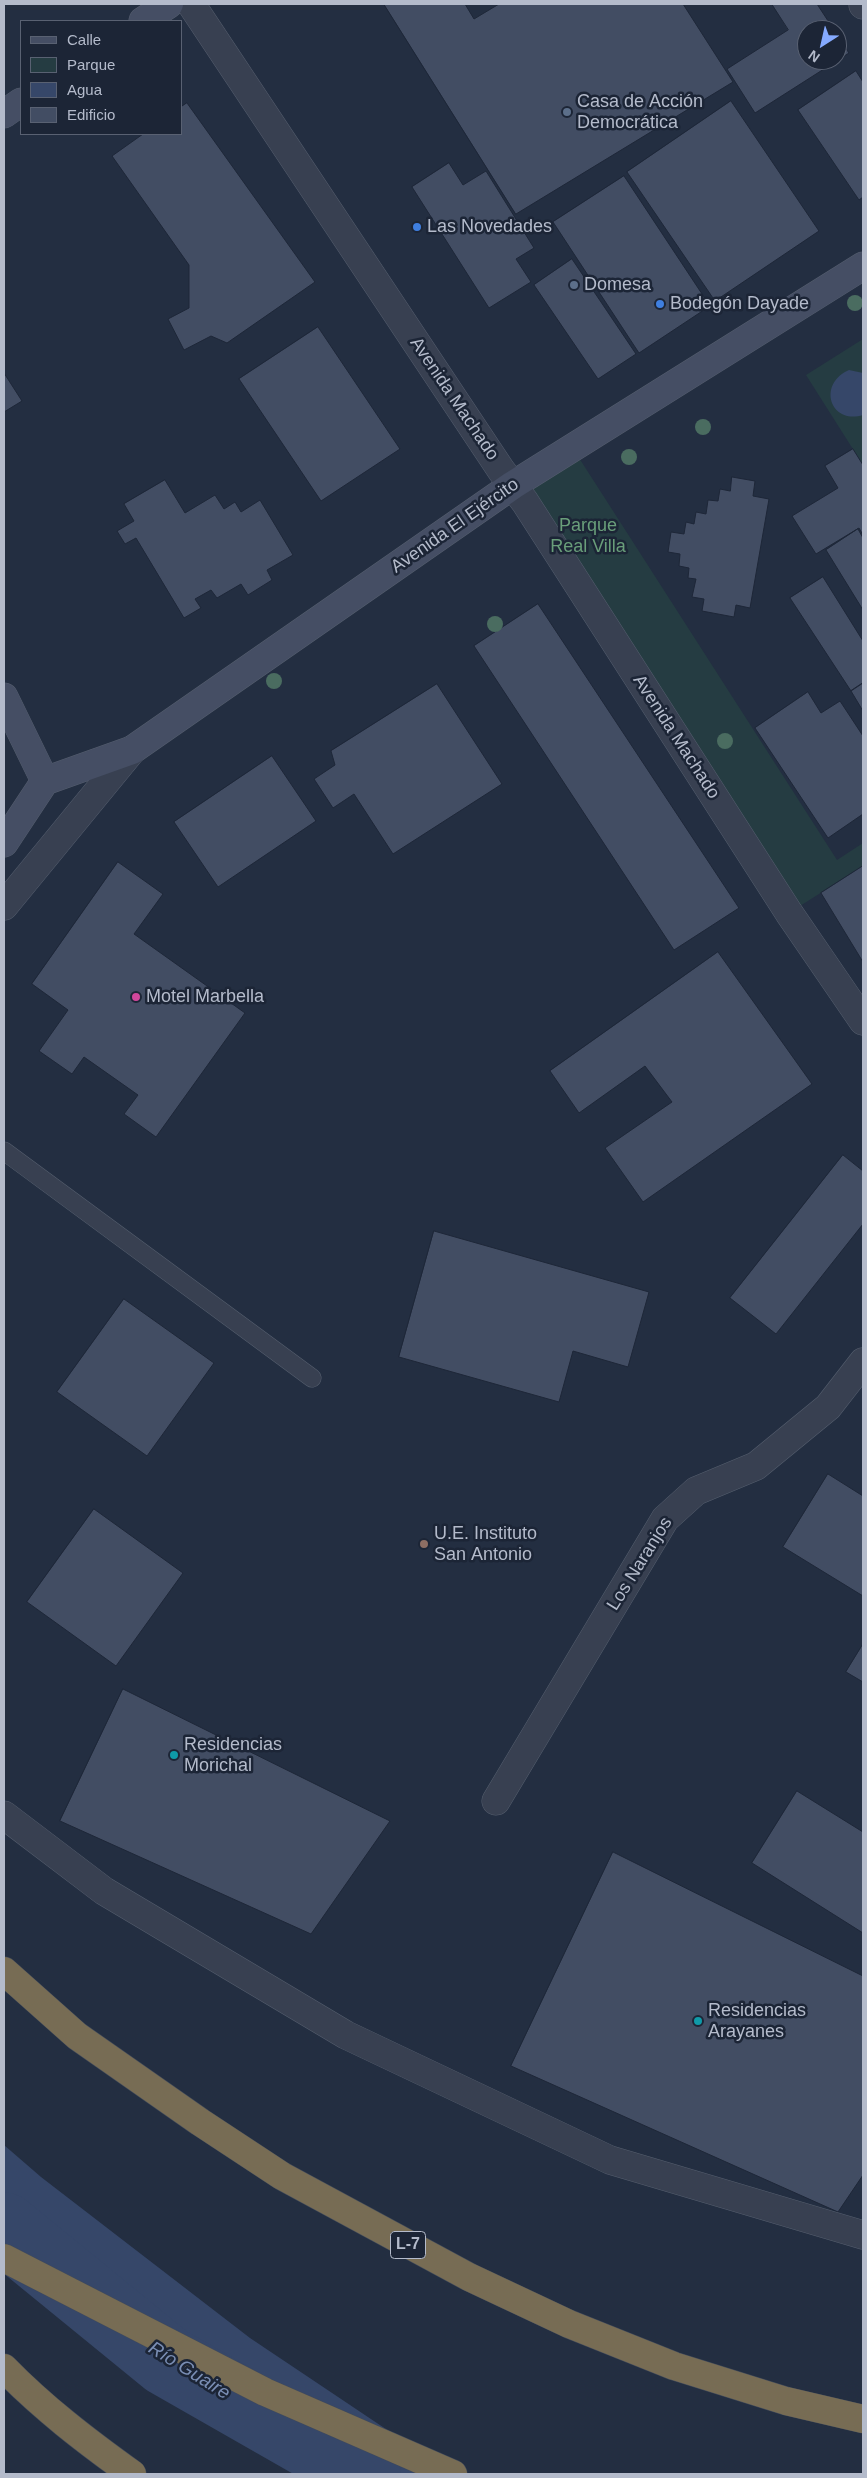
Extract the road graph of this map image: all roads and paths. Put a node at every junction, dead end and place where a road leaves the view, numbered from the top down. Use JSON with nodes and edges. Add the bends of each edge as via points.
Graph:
{"nodes":[{"id":1,"x":169,"y":4,"type":"edge"},
{"id":2,"x":191,"y":4,"type":"edge"},
{"id":3,"x":145,"y":20,"type":"edge"},
{"id":4,"x":20,"y":103,"type":"edge"},
{"id":5,"x":4,"y":114,"type":"edge"},
{"id":6,"x":863,"y":266,"type":"edge"},
{"id":7,"x":513,"y":485,"type":"junction"},
{"id":8,"x":4,"y":697,"type":"edge"},
{"id":9,"x":132,"y":750,"type":"junction"},
{"id":10,"x":45,"y":781,"type":"junction"},
{"id":11,"x":4,"y":843,"type":"edge"},
{"id":12,"x":4,"y":906,"type":"edge"},
{"id":13,"x":863,"y":1021,"type":"edge"},
{"id":14,"x":4,"y":1152,"type":"edge"},
{"id":15,"x":863,"y":1362,"type":"edge"},
{"id":16,"x":312,"y":1378,"type":"dead end"},
{"id":17,"x":496,"y":1801,"type":"dead end"},
{"id":18,"x":4,"y":1815,"type":"edge"},
{"id":19,"x":4,"y":1971,"type":"edge"},
{"id":20,"x":863,"y":2235,"type":"edge"},
{"id":21,"x":4,"y":2258,"type":"edge"},
{"id":22,"x":4,"y":2368,"type":"edge"},
{"id":23,"x":863,"y":2420,"type":"edge"},
{"id":24,"x":132,"y":2474,"type":"edge"},
{"id":25,"x":453,"y":2474,"type":"edge"}],
"edges":[{"from":1,"to":3,"type":"street"},
{"from":2,"to":7,"type":"street","name":"Avenida Machado"},
{"from":4,"to":5,"type":"street"},
{"from":6,"to":7,"type":"street","name":"Avenida El Ejército"},
{"from":7,"to":9,"type":"street","name":"Avenida El Ejército"},
{"from":7,"to":13,"type":"street","name":"Avenida Machado","via":[[789,913]]},
{"from":8,"to":10,"type":"street"},
{"from":9,"to":10,"type":"street","name":"Avenida El Ejército"},
{"from":9,"to":12,"type":"street"},
{"from":10,"to":11,"type":"street"},
{"from":14,"to":16,"type":"lane"},
{"from":15,"to":17,"type":"street","name":"Los Naranjos","via":[[828,1407],[756,1466],[696,1491],[665,1519]]},
{"from":18,"to":20,"type":"street","via":[[104,1891],[346,2035],[610,2160]]},
{"from":19,"to":23,"type":"highway","number":"L-7","via":[[78,2036],[208,2128],[291,2180],[469,2277],[569,2324],[674,2366],[786,2401]]},
{"from":21,"to":25,"type":"highway","via":[[265,2392]]},
{"from":22,"to":24,"type":"highway","via":[[28,2393]]}]}
